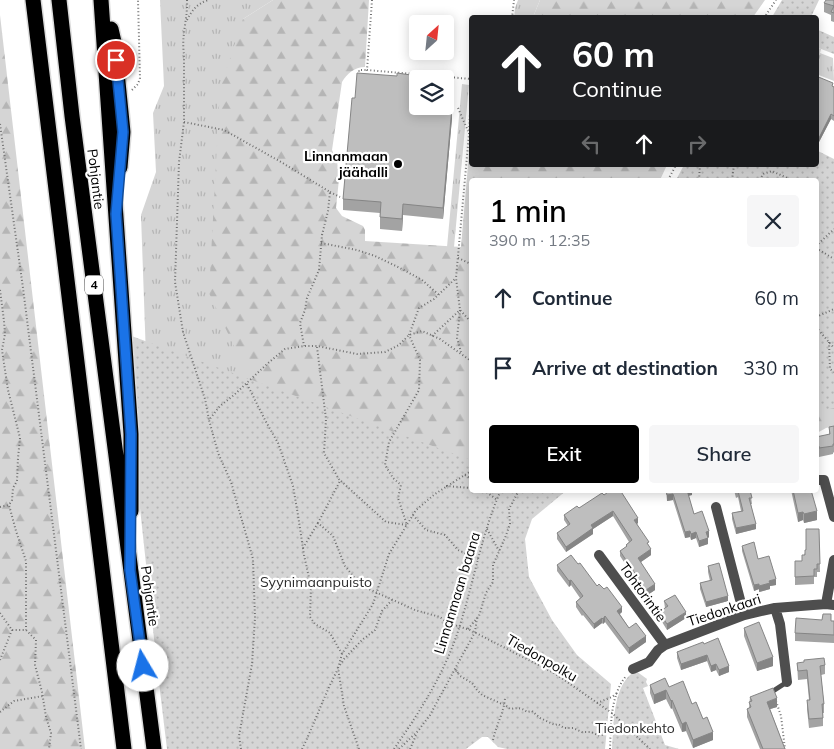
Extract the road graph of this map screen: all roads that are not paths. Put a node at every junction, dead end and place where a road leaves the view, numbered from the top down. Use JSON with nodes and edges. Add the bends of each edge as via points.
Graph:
{"nodes":[{"id":1,"x":32,"y":0,"type":"edge"},
{"id":2,"x":59,"y":0,"type":"edge"},
{"id":3,"x":102,"y":0,"type":"edge"},
{"id":4,"x":819,"y":480,"type":"dead end"},
{"id":5,"x":716,"y":507,"type":"dead end"},
{"id":6,"x":834,"y":517,"type":"edge"},
{"id":7,"x":599,"y":554,"type":"dead end"},
{"id":8,"x":834,"y":560,"type":"edge"},
{"id":9,"x":130,"y":570,"type":"junction"},
{"id":10,"x":830,"y":605,"type":"edge"},
{"id":11,"x":775,"y":608,"type":"junction"},
{"id":12,"x":744,"y":615,"type":"junction"},
{"id":13,"x":664,"y":645,"type":"junction"},
{"id":14,"x":633,"y":669,"type":"road end"},
{"id":15,"x":787,"y":682,"type":"joint"},
{"id":16,"x":766,"y":694,"type":"edge"},
{"id":17,"x":124,"y":749,"type":"edge"},
{"id":18,"x":154,"y":749,"type":"edge"}],
"edges":[{"from":1,"to":17,"type":"highway","number":"4"},
{"from":2,"to":9,"type":"highway","name":"Pohjantie","number":"4"},
{"from":3,"to":9,"type":"highway","via":[[114,42],[123,132],[116,214],[131,434]]},
{"from":4,"to":6,"type":"street","via":[[824,480]]},
{"from":5,"to":12,"type":"street"},
{"from":7,"to":13,"type":"street","name":"Tohtorintie"},
{"from":8,"to":10,"type":"street"},
{"from":9,"to":18,"type":"highway","name":"Pohjantie","number":"4"},
{"from":10,"to":11,"type":"street","name":"Tiedonkaari"},
{"from":11,"to":12,"type":"street","name":"Tiedonkaari"},
{"from":11,"to":15,"type":"street"},
{"from":12,"to":13,"type":"street","name":"Tiedonkaari"},
{"from":13,"to":14,"type":"street","name":"Tiedonkaari","via":[[648,662]]},
{"from":15,"to":16,"type":"lane"}]}
